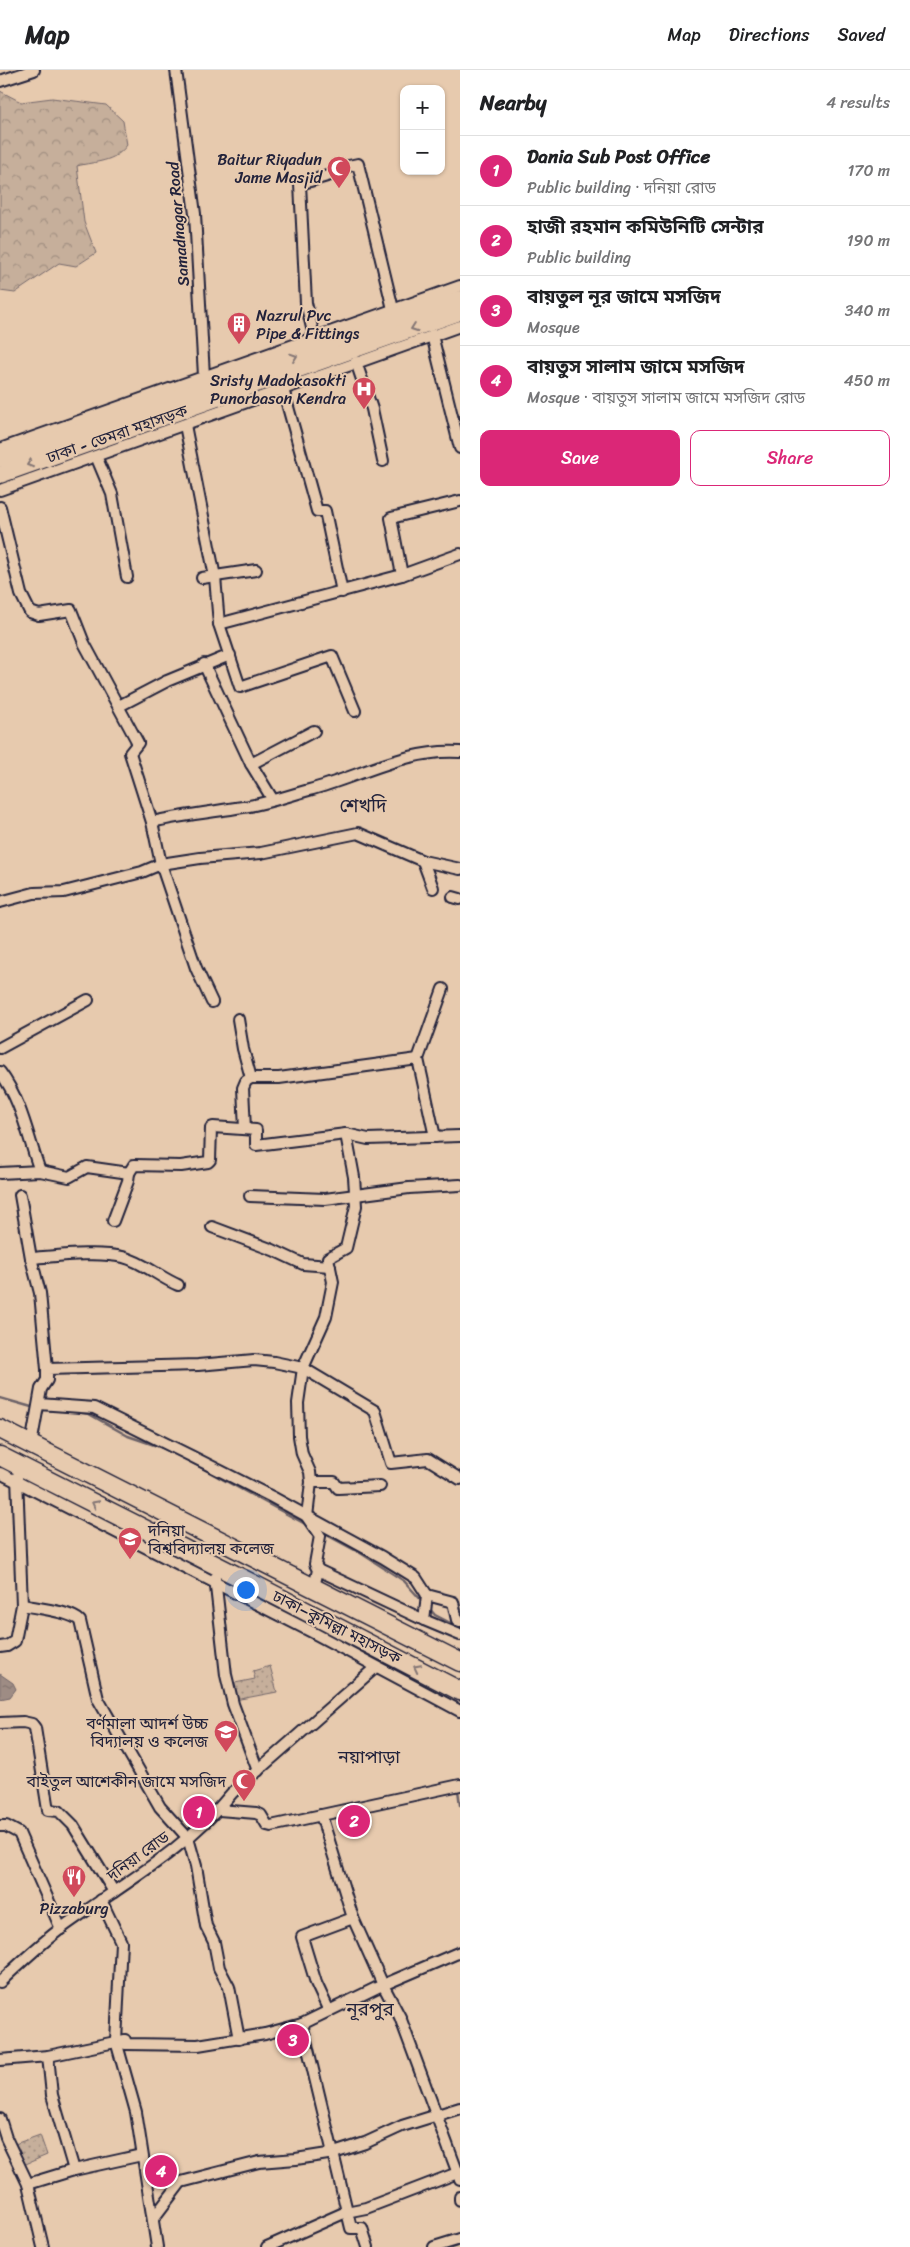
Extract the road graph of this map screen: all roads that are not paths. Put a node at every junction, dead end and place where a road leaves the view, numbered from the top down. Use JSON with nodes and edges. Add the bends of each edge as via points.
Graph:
{"nodes":[{"id":1,"x":34,"y":70,"type":"edge"},
{"id":2,"x":176,"y":70,"type":"edge"},
{"id":3,"x":0,"y":81,"type":"edge"},
{"id":4,"x":460,"y":286,"type":"edge"},
{"id":5,"x":460,"y":299,"type":"edge"},
{"id":6,"x":393,"y":309,"type":"junction"},
{"id":7,"x":460,"y":312,"type":"edge"},
{"id":8,"x":460,"y":326,"type":"edge"},
{"id":9,"x":432,"y":335,"type":"junction"},
{"id":10,"x":314,"y":336,"type":"junction"},
{"id":11,"x":356,"y":362,"type":"junction"},
{"id":12,"x":204,"y":376,"type":"junction"},
{"id":13,"x":283,"y":388,"type":"junction"},
{"id":14,"x":186,"y":425,"type":"junction"},
{"id":15,"x":460,"y":448,"type":"edge"},
{"id":16,"x":0,"y":449,"type":"edge"},
{"id":17,"x":96,"y":456,"type":"junction"},
{"id":18,"x":0,"y":459,"type":"edge"},
{"id":19,"x":383,"y":460,"type":"dead end"},
{"id":20,"x":0,"y":475,"type":"edge"},
{"id":21,"x":0,"y":490,"type":"edge"},
{"id":22,"x":460,"y":502,"type":"edge"},
{"id":23,"x":0,"y":507,"type":"edge"},
{"id":24,"x":460,"y":554,"type":"edge"},
{"id":25,"x":256,"y":570,"type":"dead end"},
{"id":26,"x":402,"y":575,"type":"junction"},
{"id":27,"x":127,"y":577,"type":"dead end"},
{"id":28,"x":215,"y":577,"type":"junction"},
{"id":29,"x":202,"y":578,"type":"dead end"},
{"id":30,"x":342,"y":592,"type":"junction"},
{"id":31,"x":219,"y":624,"type":"junction"},
{"id":32,"x":230,"y":655,"type":"junction"},
{"id":33,"x":204,"y":664,"type":"junction"},
{"id":34,"x":119,"y":706,"type":"junction"},
{"id":35,"x":355,"y":711,"type":"dead end"},
{"id":36,"x":314,"y":731,"type":"dead end"},
{"id":37,"x":460,"y":752,"type":"edge"},
{"id":38,"x":251,"y":764,"type":"junction"},
{"id":39,"x":273,"y":800,"type":"junction"},
{"id":40,"x":152,"y":822,"type":"junction"},
{"id":41,"x":423,"y":861,"type":"junction"},
{"id":42,"x":161,"y":864,"type":"junction"},
{"id":43,"x":460,"y":868,"type":"edge"},
{"id":44,"x":433,"y":888,"type":"dead end"},
{"id":45,"x":0,"y":902,"type":"edge"},
{"id":46,"x":443,"y":989,"type":"dead end"},
{"id":47,"x":88,"y":1000,"type":"dead end"},
{"id":48,"x":212,"y":1002,"type":"dead end"},
{"id":49,"x":238,"y":1019,"type":"dead end"},
{"id":50,"x":0,"y":1048,"type":"edge"},
{"id":51,"x":418,"y":1059,"type":"junction"},
{"id":52,"x":0,"y":1072,"type":"edge"},
{"id":53,"x":251,"y":1078,"type":"junction"},
{"id":54,"x":245,"y":1129,"type":"junction"},
{"id":55,"x":346,"y":1134,"type":"junction"},
{"id":56,"x":460,"y":1136,"type":"edge"},
{"id":57,"x":435,"y":1137,"type":"junction"},
{"id":58,"x":40,"y":1171,"type":"junction"},
{"id":59,"x":0,"y":1173,"type":"edge"},
{"id":60,"x":129,"y":1173,"type":"junction"},
{"id":61,"x":460,"y":1185,"type":"edge"},
{"id":62,"x":20,"y":1195,"type":"dead end"},
{"id":63,"x":355,"y":1195,"type":"junction"},
{"id":64,"x":250,"y":1196,"type":"dead end"},
{"id":65,"x":113,"y":1221,"type":"dead end"},
{"id":66,"x":212,"y":1226,"type":"dead end"},
{"id":67,"x":31,"y":1258,"type":"junction"},
{"id":68,"x":330,"y":1266,"type":"junction"},
{"id":69,"x":178,"y":1285,"type":"dead end"},
{"id":70,"x":303,"y":1368,"type":"junction"},
{"id":71,"x":47,"y":1369,"type":"junction"},
{"id":72,"x":39,"y":1407,"type":"junction"},
{"id":73,"x":0,"y":1430,"type":"edge"},
{"id":74,"x":0,"y":1440,"type":"edge"},
{"id":75,"x":31,"y":1445,"type":"junction"},
{"id":76,"x":0,"y":1456,"type":"edge"},
{"id":77,"x":0,"y":1473,"type":"edge"},
{"id":78,"x":17,"y":1473,"type":"junction"},
{"id":79,"x":460,"y":1479,"type":"edge"},
{"id":80,"x":311,"y":1482,"type":"junction"},
{"id":81,"x":380,"y":1486,"type":"dead end"},
{"id":82,"x":307,"y":1517,"type":"junction"},
{"id":83,"x":187,"y":1560,"type":"junction"},
{"id":84,"x":215,"y":1564,"type":"junction"},
{"id":85,"x":316,"y":1579,"type":"junction"},
{"id":86,"x":215,"y":1583,"type":"junction"},
{"id":87,"x":427,"y":1595,"type":"junction"},
{"id":88,"x":457,"y":1601,"type":"edge"},
{"id":89,"x":22,"y":1605,"type":"junction"},
{"id":90,"x":424,"y":1620,"type":"junction"},
{"id":91,"x":460,"y":1621,"type":"edge"},
{"id":92,"x":460,"y":1635,"type":"edge"},
{"id":93,"x":0,"y":1647,"type":"edge"},
{"id":94,"x":460,"y":1662,"type":"edge"},
{"id":95,"x":376,"y":1667,"type":"junction"},
{"id":96,"x":460,"y":1671,"type":"edge"},
{"id":97,"x":460,"y":1691,"type":"edge"},
{"id":98,"x":460,"y":1711,"type":"edge"},
{"id":99,"x":0,"y":1723,"type":"edge"},
{"id":100,"x":258,"y":1772,"type":"junction"},
{"id":101,"x":460,"y":1785,"type":"edge"},
{"id":102,"x":219,"y":1810,"type":"junction"},
{"id":103,"x":321,"y":1815,"type":"junction"},
{"id":104,"x":0,"y":1826,"type":"edge"},
{"id":105,"x":188,"y":1838,"type":"junction"},
{"id":106,"x":114,"y":1892,"type":"junction"},
{"id":107,"x":101,"y":1900,"type":"junction"},
{"id":108,"x":354,"y":1918,"type":"junction"},
{"id":109,"x":61,"y":1928,"type":"junction"},
{"id":110,"x":460,"y":1952,"type":"edge"},
{"id":111,"x":0,"y":1982,"type":"edge"},
{"id":112,"x":383,"y":1985,"type":"junction"},
{"id":113,"x":330,"y":2011,"type":"junction"},
{"id":114,"x":302,"y":2024,"type":"junction"},
{"id":115,"x":239,"y":2039,"type":"junction"},
{"id":116,"x":116,"y":2041,"type":"junction"},
{"id":117,"x":48,"y":2056,"type":"junction"},
{"id":118,"x":0,"y":2060,"type":"edge"},
{"id":119,"x":460,"y":2108,"type":"edge"},
{"id":120,"x":436,"y":2115,"type":"junction"},
{"id":121,"x":0,"y":2119,"type":"edge"},
{"id":122,"x":334,"y":2152,"type":"junction"},
{"id":123,"x":142,"y":2155,"type":"junction"},
{"id":124,"x":74,"y":2170,"type":"junction"},
{"id":125,"x":459,"y":2175,"type":"edge"},
{"id":126,"x":28,"y":2184,"type":"junction"},
{"id":127,"x":346,"y":2212,"type":"junction"},
{"id":128,"x":153,"y":2219,"type":"junction"},
{"id":129,"x":460,"y":2239,"type":"edge"},
{"id":130,"x":43,"y":2247,"type":"edge"},
{"id":131,"x":157,"y":2247,"type":"edge"},
{"id":132,"x":267,"y":2247,"type":"edge"},
{"id":133,"x":368,"y":2247,"type":"edge"},
{"id":134,"x":434,"y":2247,"type":"edge"}],
"edges":[{"from":1,"to":3,"type":"street"},
{"from":2,"to":12,"type":"street","name":"Samadnagar Road","via":[[195,214]]},
{"from":4,"to":6,"type":"street"},
{"from":18,"to":5,"type":"main road","name":"ঢাকা - ডেমরা মহাসড়ক","one_way":true},
{"from":6,"to":10,"type":"street"},
{"from":6,"to":10,"type":"street","via":[[358,164],[339,168],[334,174],[300,184],[306,303]]},
{"from":7,"to":20,"type":"main road","name":"ঢাকা - ডেমরা মহাসড়ক","one_way":true},
{"from":8,"to":9,"type":"street"},
{"from":9,"to":11,"type":"street"},
{"from":9,"to":15,"type":"street"},
{"from":10,"to":12,"type":"street"},
{"from":11,"to":13,"type":"street"},
{"from":11,"to":19,"type":"street","via":[[372,408]]},
{"from":12,"to":16,"type":"street"},
{"from":13,"to":14,"type":"street"},
{"from":13,"to":30,"type":"street","via":[[317,511],[325,511]]},
{"from":14,"to":17,"type":"street"},
{"from":14,"to":28,"type":"street"},
{"from":17,"to":21,"type":"street"},
{"from":17,"to":27,"type":"street","via":[[112,494]]},
{"from":22,"to":26,"type":"street","via":[[391,518]]},
{"from":23,"to":34,"type":"street","via":[[21,594],[30,612],[39,615],[71,610],[84,643]]},
{"from":24,"to":26,"type":"street"},
{"from":25,"to":28,"type":"street"},
{"from":26,"to":30,"type":"street"},
{"from":28,"to":29,"type":"street"},
{"from":28,"to":31,"type":"street"},
{"from":30,"to":31,"type":"street"},
{"from":31,"to":32,"type":"street"},
{"from":32,"to":33,"type":"street"},
{"from":32,"to":35,"type":"street","via":[[240,687],[332,656]]},
{"from":33,"to":34,"type":"street"},
{"from":33,"to":38,"type":"street"},
{"from":34,"to":40,"type":"street","via":[[138,743],[130,753]]},
{"from":36,"to":38,"type":"street"},
{"from":37,"to":39,"type":"street","via":[[441,750],[399,760]]},
{"from":38,"to":39,"type":"street"},
{"from":39,"to":40,"type":"street"},
{"from":40,"to":42,"type":"street"},
{"from":41,"to":42,"type":"street","via":[[358,834],[261,853]]},
{"from":41,"to":43,"type":"street"},
{"from":41,"to":44,"type":"street"},
{"from":42,"to":45,"type":"street","via":[[64,892],[34,893]]},
{"from":42,"to":48,"type":"street","via":[[196,968]]},
{"from":46,"to":51,"type":"street"},
{"from":47,"to":50,"type":"street"},
{"from":49,"to":53,"type":"street"},
{"from":51,"to":53,"type":"street","via":[[279,1078]]},
{"from":51,"to":57,"type":"street"},
{"from":52,"to":58,"type":"street","via":[[21,1111]]},
{"from":53,"to":54,"type":"street","via":[[243,1088]]},
{"from":54,"to":55,"type":"street","via":[[256,1130],[256,1145]]},
{"from":54,"to":60,"type":"street","via":[[211,1128],[208,1162],[181,1166],[134,1165]]},
{"from":55,"to":57,"type":"street","via":[[368,1139]]},
{"from":55,"to":63,"type":"street"},
{"from":56,"to":57,"type":"street"},
{"from":58,"to":59,"type":"street"},
{"from":58,"to":60,"type":"street","via":[[69,1177],[87,1167]]},
{"from":60,"to":65,"type":"street"},
{"from":61,"to":63,"type":"street"},
{"from":62,"to":67,"type":"street"},
{"from":63,"to":64,"type":"street","via":[[325,1199]]},
{"from":63,"to":68,"type":"street","via":[[348,1246],[330,1255]]},
{"from":66,"to":68,"type":"street","via":[[303,1264]]},
{"from":67,"to":69,"type":"street","via":[[122,1257]]},
{"from":67,"to":71,"type":"street","via":[[40,1293]]},
{"from":68,"to":70,"type":"street","via":[[333,1282],[326,1317]]},
{"from":70,"to":71,"type":"street","via":[[254,1360],[198,1365]]},
{"from":70,"to":79,"type":"street","via":[[375,1411],[391,1463],[428,1459]]},
{"from":70,"to":80,"type":"street","via":[[298,1425],[302,1454]]},
{"from":71,"to":72,"type":"street"},
{"from":72,"to":75,"type":"street"},
{"from":72,"to":82,"type":"street","via":[[94,1408]]},
{"from":73,"to":75,"type":"highway"},
{"from":74,"to":96,"type":"highway","name":"ঢাকা–কুমিল্লা মহাসড়ক"},
{"from":75,"to":85,"type":"highway"},
{"from":76,"to":78,"type":"highway","name":"ঢাকা–কুমিল্লা মহাসড়ক"},
{"from":77,"to":78,"type":"street"},
{"from":78,"to":83,"type":"highway","name":"ঢাকা–কুমিল্লা মহাসড়ক"},
{"from":78,"to":89,"type":"street"},
{"from":80,"to":81,"type":"street","via":[[334,1482],[338,1488]]},
{"from":80,"to":82,"type":"street"},
{"from":82,"to":85,"type":"street","via":[[317,1530]]},
{"from":82,"to":87,"type":"street","via":[[416,1578]]},
{"from":83,"to":84,"type":"highway","name":"ঢাকা–কুমিল্লা মহাসড়ক"},
{"from":83,"to":86,"type":"street"},
{"from":84,"to":86,"type":"street"},
{"from":97,"to":84,"type":"highway","name":"ঢাকা–কুমিল্লা মহাসড়ক","one_way":true},
{"from":85,"to":90,"type":"street"},
{"from":85,"to":94,"type":"highway"},
{"from":86,"to":95,"type":"street"},
{"from":86,"to":100,"type":"street","via":[[226,1675]]},
{"from":87,"to":88,"type":"street"},
{"from":87,"to":90,"type":"street"},
{"from":88,"to":91,"type":"street","via":[[457,1620]]},
{"from":89,"to":93,"type":"street","via":[[16,1641]]},
{"from":89,"to":105,"type":"street","via":[[78,1618],[98,1699],[160,1807]]},
{"from":90,"to":92,"type":"street"},
{"from":95,"to":98,"type":"street"},
{"from":95,"to":100,"type":"street","name":"দনিয়া রোড"},
{"from":99,"to":106,"type":"street","via":[[23,1722],[35,1728],[48,1810],[59,1811],[73,1825]]},
{"from":100,"to":102,"type":"street","name":"দনিয়া রোড","via":[[232,1793]]},
{"from":101,"to":103,"type":"street"},
{"from":102,"to":103,"type":"street","via":[[256,1813],[270,1826]]},
{"from":102,"to":105,"type":"street","name":"দনিয়া রোড"},
{"from":103,"to":108,"type":"street"},
{"from":104,"to":109,"type":"street","via":[[20,1833]]},
{"from":105,"to":106,"type":"street","name":"দনিয়া রোড"},
{"from":105,"to":115,"type":"street","via":[[206,1926],[229,1988]]},
{"from":106,"to":107,"type":"street","name":"দনিয়া রোড"},
{"from":107,"to":109,"type":"street","name":"দনিয়া রোড"},
{"from":107,"to":116,"type":"street","via":[[121,1942]]},
{"from":108,"to":112,"type":"street"},
{"from":108,"to":113,"type":"street","via":[[302,1937],[316,1983]]},
{"from":109,"to":111,"type":"street","name":"দনিয়া রোড"},
{"from":110,"to":112,"type":"street"},
{"from":112,"to":113,"type":"street"},
{"from":112,"to":120,"type":"street","via":[[400,2017]]},
{"from":113,"to":114,"type":"street"},
{"from":114,"to":115,"type":"street"},
{"from":114,"to":122,"type":"street"},
{"from":115,"to":116,"type":"street","via":[[181,2046]]},
{"from":116,"to":117,"type":"street"},
{"from":116,"to":123,"type":"street","via":[[136,2112]]},
{"from":117,"to":118,"type":"street"},
{"from":117,"to":124,"type":"street","via":[[52,2095]]},
{"from":119,"to":120,"type":"street"},
{"from":120,"to":122,"type":"street"},
{"from":120,"to":125,"type":"street"},
{"from":121,"to":126,"type":"street"},
{"from":122,"to":127,"type":"street"},
{"from":122,"to":128,"type":"street","via":[[252,2163],[182,2182]]},
{"from":123,"to":124,"type":"street"},
{"from":123,"to":128,"type":"street"},
{"from":124,"to":126,"type":"street"},
{"from":125,"to":127,"type":"street"},
{"from":126,"to":130,"type":"street"},
{"from":127,"to":132,"type":"street"},
{"from":127,"to":133,"type":"street","via":[[351,2228],[362,2228]]},
{"from":128,"to":131,"type":"street"},
{"from":129,"to":134,"type":"street"}]}
